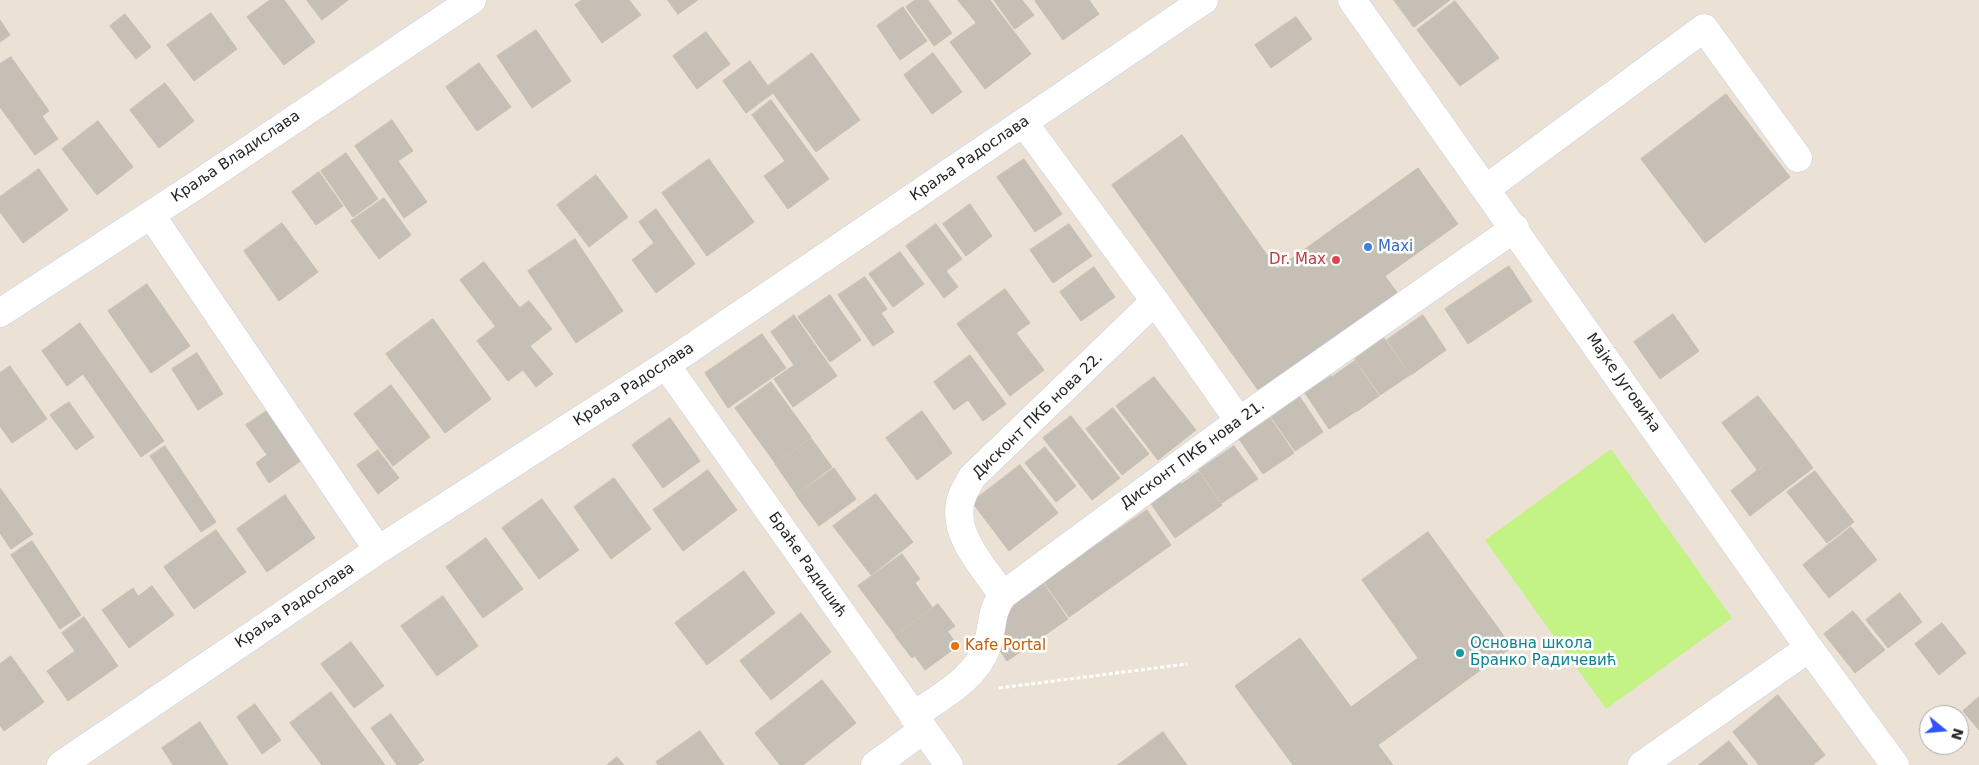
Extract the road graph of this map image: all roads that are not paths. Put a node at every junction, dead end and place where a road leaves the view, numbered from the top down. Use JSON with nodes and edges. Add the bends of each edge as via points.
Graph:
{"nodes":[{"id":1,"x":472,"y":0,"type":"edge"},
{"id":2,"x":1204,"y":0,"type":"edge"},
{"id":3,"x":1352,"y":0,"type":"edge"},
{"id":4,"x":1024,"y":123,"type":"junction"},
{"id":5,"x":1798,"y":158,"type":"dead end"},
{"id":6,"x":1486,"y":188,"type":"junction"},
{"id":7,"x":151,"y":214,"type":"junction"},
{"id":8,"x":1515,"y":228,"type":"junction"},
{"id":9,"x":1155,"y":301,"type":"junction"},
{"id":10,"x":0,"y":313,"type":"edge"},
{"id":11,"x":666,"y":365,"type":"junction"},
{"id":12,"x":1239,"y":421,"type":"junction"},
{"id":13,"x":378,"y":550,"type":"junction"},
{"id":14,"x":1003,"y":595,"type":"junction"},
{"id":15,"x":1809,"y":648,"type":"junction"},
{"id":16,"x":918,"y":723,"type":"junction"},
{"id":17,"x":61,"y":765,"type":"edge"},
{"id":18,"x":875,"y":765,"type":"edge"},
{"id":19,"x":949,"y":765,"type":"edge"},
{"id":20,"x":1642,"y":765,"type":"edge"},
{"id":21,"x":1894,"y":765,"type":"edge"}],
"edges":[{"from":1,"to":7,"type":"street","name":"Краља Владислава"},
{"from":2,"to":4,"type":"street","name":"Краља Радослава"},
{"from":3,"to":6,"type":"street","name":"Мајке Југовића"},
{"from":4,"to":9,"type":"street"},
{"from":4,"to":11,"type":"street","name":"Краља Радослава"},
{"from":5,"to":6,"type":"street","via":[[1704,28]]},
{"from":6,"to":8,"type":"street","name":"Мајке Југовића"},
{"from":7,"to":10,"type":"street","name":"Краља Владислава"},
{"from":7,"to":13,"type":"street"},
{"from":8,"to":12,"type":"street","name":"Дисконт ПКБ нова 21."},
{"from":8,"to":15,"type":"street","name":"Мајке Југовића"},
{"from":9,"to":12,"type":"street"},
{"from":9,"to":14,"type":"street","name":"Дисконт ПКБ нова 22.","via":[[972,477],[962,495],[959,518],[963,536]]},
{"from":11,"to":13,"type":"street","name":"Краља Радослава"},
{"from":11,"to":16,"type":"street","name":"Браће Радишић"},
{"from":12,"to":14,"type":"street","name":"Дисконт ПКБ нова 21."},
{"from":13,"to":17,"type":"street","name":"Краља Радослава"},
{"from":14,"to":16,"type":"street","name":"Дисконт ПКБ нова 21.","via":[[993,609],[987,647],[974,669]]},
{"from":15,"to":20,"type":"street"},
{"from":15,"to":21,"type":"street","name":"Мајке Југовића"},
{"from":16,"to":18,"type":"street","name":"Дисконт ПКБ нова 21."},
{"from":16,"to":19,"type":"street","name":"Браће Радишић"}]}
